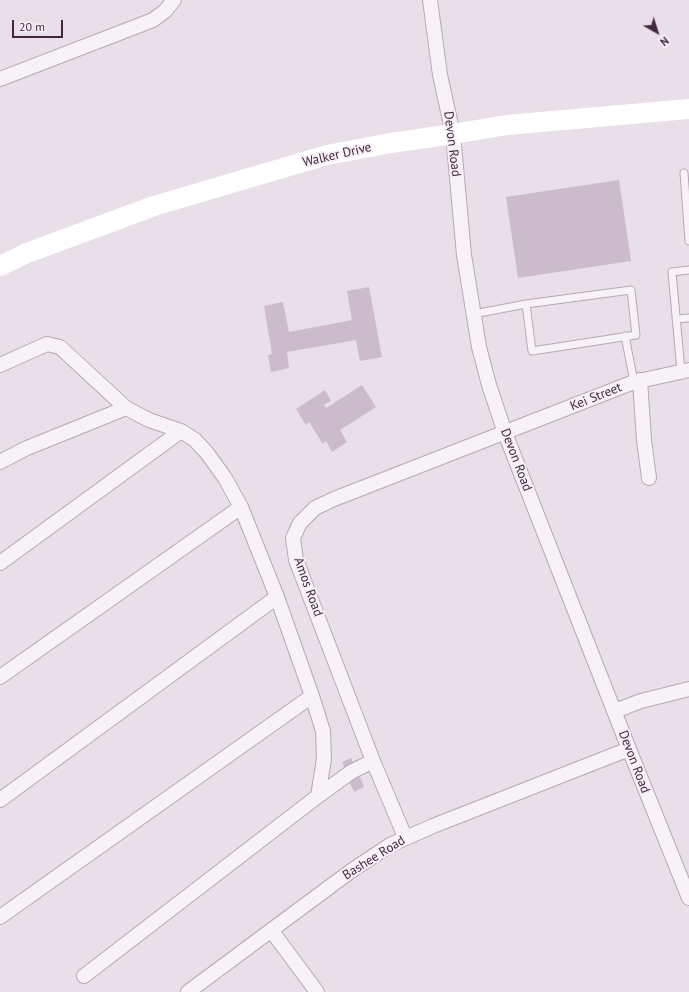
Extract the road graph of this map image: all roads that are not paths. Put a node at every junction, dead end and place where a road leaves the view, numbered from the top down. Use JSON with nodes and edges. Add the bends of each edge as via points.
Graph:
{"nodes":[{"id":1,"x":174,"y":0,"type":"edge"},
{"id":2,"x":430,"y":0,"type":"edge"},
{"id":3,"x":0,"y":79,"type":"edge"},
{"id":4,"x":689,"y":109,"type":"edge"},
{"id":5,"x":453,"y":134,"type":"junction"},
{"id":6,"x":684,"y":173,"type":"dead end"},
{"id":7,"x":689,"y":241,"type":"edge"},
{"id":8,"x":0,"y":266,"type":"edge"},
{"id":9,"x":689,"y":270,"type":"edge"},
{"id":10,"x":526,"y":304,"type":"junction"},
{"id":11,"x":474,"y":314,"type":"junction"},
{"id":12,"x":689,"y":318,"type":"edge"},
{"id":13,"x":676,"y":319,"type":"junction"},
{"id":14,"x":625,"y":336,"type":"junction"},
{"id":15,"x":0,"y":365,"type":"edge"},
{"id":16,"x":685,"y":371,"type":"edge"},
{"id":17,"x":637,"y":381,"type":"junction"},
{"id":18,"x":126,"y":408,"type":"junction"},
{"id":19,"x":181,"y":431,"type":"junction"},
{"id":20,"x":505,"y":433,"type":"junction"},
{"id":21,"x":0,"y":462,"type":"edge"},
{"id":22,"x":649,"y":478,"type":"dead end"},
{"id":23,"x":241,"y":507,"type":"junction"},
{"id":24,"x":0,"y":563,"type":"edge"},
{"id":25,"x":277,"y":597,"type":"junction"},
{"id":26,"x":0,"y":677,"type":"edge"},
{"id":27,"x":689,"y":689,"type":"edge"},
{"id":28,"x":312,"y":696,"type":"junction"},
{"id":29,"x":615,"y":711,"type":"junction"},
{"id":30,"x":629,"y":749,"type":"junction"},
{"id":31,"x":373,"y":761,"type":"junction"},
{"id":32,"x":318,"y":796,"type":"junction"},
{"id":33,"x":0,"y":800,"type":"edge"},
{"id":34,"x":405,"y":838,"type":"junction"},
{"id":35,"x":689,"y":898,"type":"edge"},
{"id":36,"x":0,"y":917,"type":"edge"},
{"id":37,"x":271,"y":930,"type":"junction"},
{"id":38,"x":84,"y":976,"type":"dead end"},
{"id":39,"x":188,"y":992,"type":"edge"},
{"id":40,"x":317,"y":992,"type":"edge"}],
"edges":[{"from":1,"to":3,"type":"street","via":[[166,11],[154,20]]},
{"from":2,"to":5,"type":"street","name":"Devon Road","via":[[440,74]]},
{"from":4,"to":5,"type":"street","name":"Walker Drive","via":[[507,125]]},
{"from":5,"to":8,"type":"street","name":"Walker Drive","via":[[328,155],[176,199],[27,253]]},
{"from":5,"to":11,"type":"street","name":"Devon Road","via":[[464,255]]},
{"from":6,"to":7,"type":"lane"},
{"from":9,"to":13,"type":"lane","via":[[672,272]]},
{"from":10,"to":11,"type":"lane"},
{"from":10,"to":14,"type":"lane","via":[[532,351]]},
{"from":10,"to":14,"type":"lane","via":[[631,290],[636,335]]},
{"from":11,"to":20,"type":"street","name":"Devon Road","via":[[489,385]]},
{"from":12,"to":13,"type":"lane"},
{"from":13,"to":16,"type":"lane"},
{"from":14,"to":17,"type":"lane"},
{"from":15,"to":18,"type":"street","via":[[40,346],[54,345],[64,350]]},
{"from":16,"to":17,"type":"street","name":"Kei Street"},
{"from":17,"to":20,"type":"street","name":"Kei Street"},
{"from":17,"to":22,"type":"street"},
{"from":18,"to":19,"type":"street","via":[[149,420]]},
{"from":18,"to":21,"type":"street","via":[[27,448]]},
{"from":19,"to":23,"type":"street","via":[[195,440],[207,453]]},
{"from":19,"to":24,"type":"street"},
{"from":20,"to":29,"type":"street","name":"Devon Road"},
{"from":20,"to":31,"type":"street","name":"Amos Road","via":[[315,508],[300,523],[293,538],[296,560]]},
{"from":23,"to":25,"type":"street"},
{"from":23,"to":26,"type":"street"},
{"from":25,"to":28,"type":"street"},
{"from":25,"to":33,"type":"street"},
{"from":27,"to":29,"type":"street","via":[[641,701]]},
{"from":28,"to":32,"type":"street","via":[[323,731],[324,744]]},
{"from":28,"to":36,"type":"street"},
{"from":29,"to":30,"type":"street","name":"Devon Road"},
{"from":30,"to":34,"type":"street","name":"Bashee Road"},
{"from":30,"to":35,"type":"street","name":"Devon Road"},
{"from":31,"to":32,"type":"street","via":[[351,772]]},
{"from":31,"to":34,"type":"street","name":"Amos Road"},
{"from":32,"to":38,"type":"street"},
{"from":34,"to":37,"type":"street","name":"Bashee Road","via":[[370,858]]},
{"from":37,"to":39,"type":"street","name":"Bashee Road"},
{"from":37,"to":40,"type":"street"}]}
